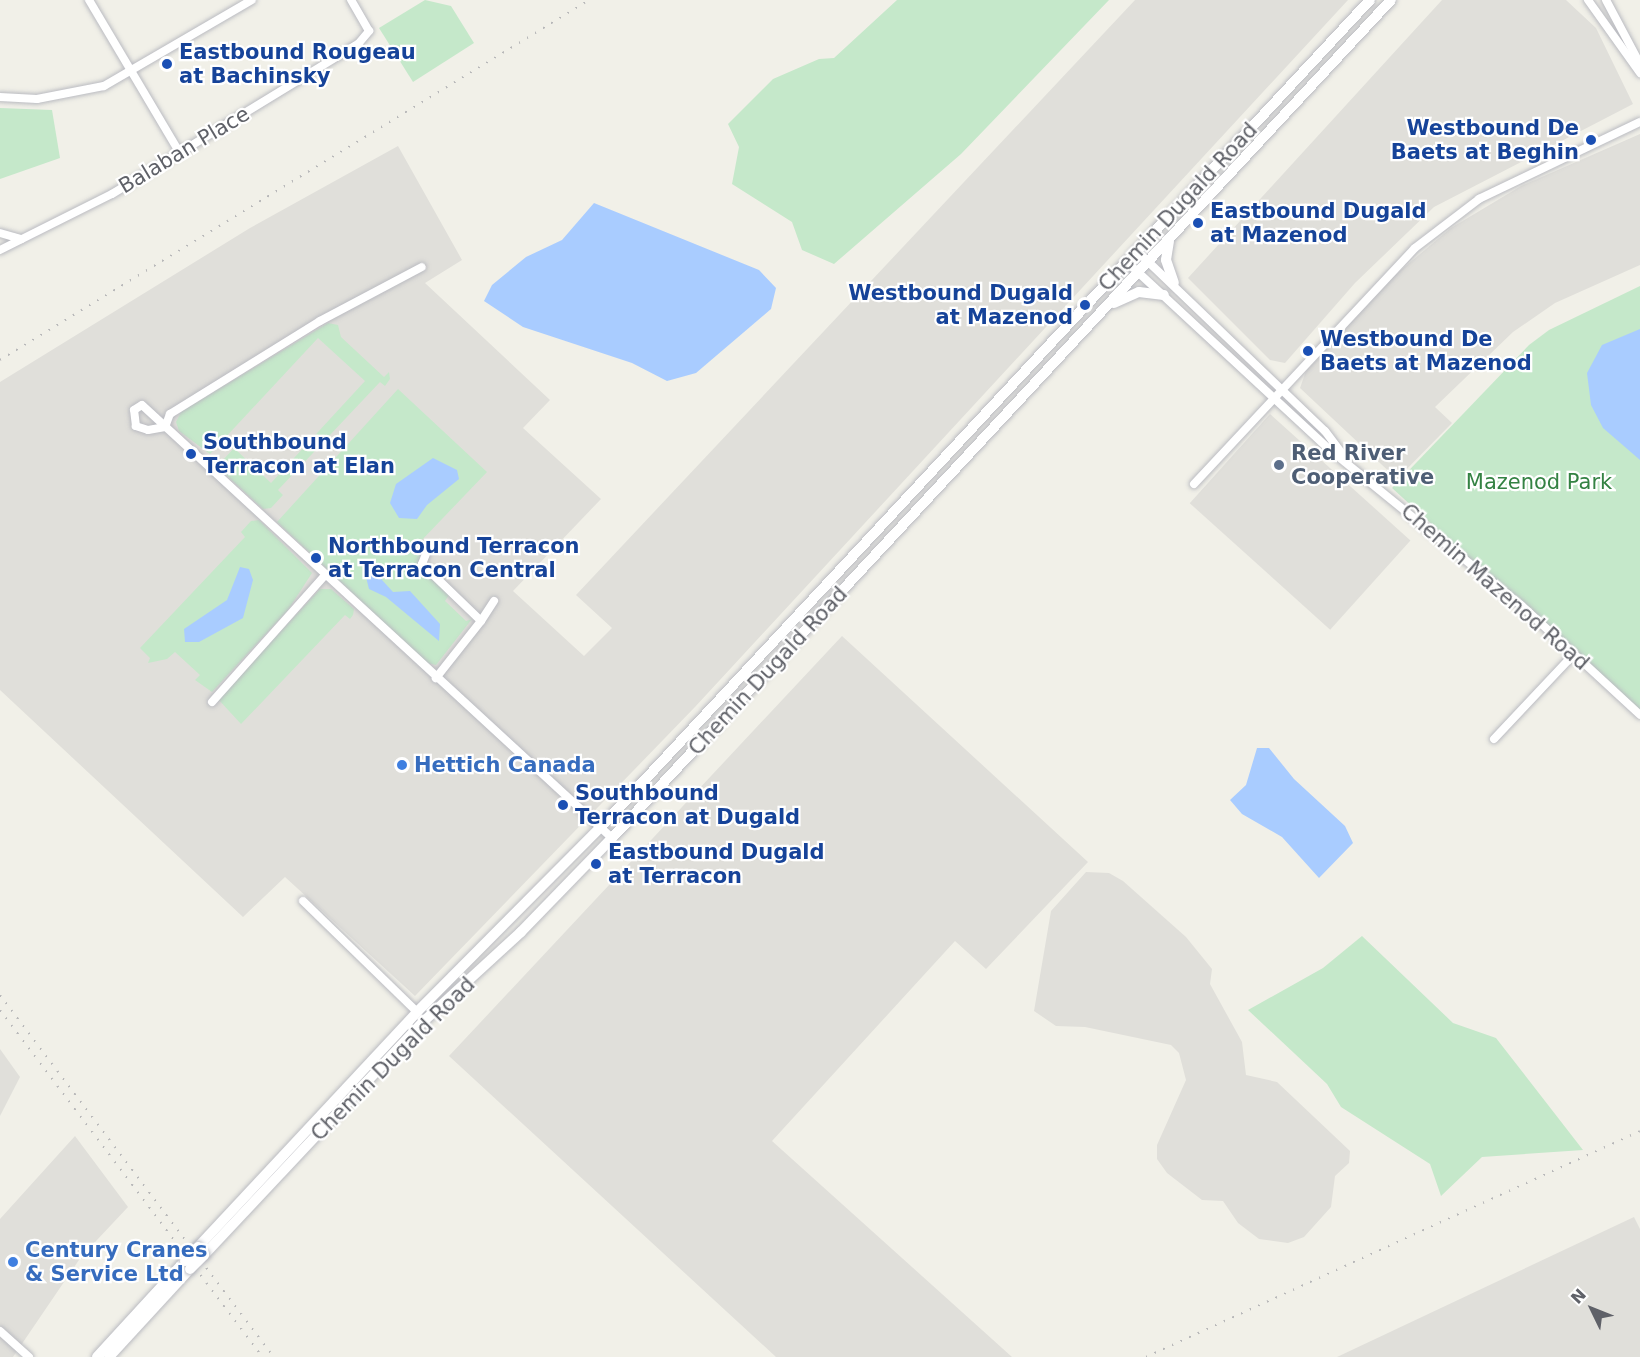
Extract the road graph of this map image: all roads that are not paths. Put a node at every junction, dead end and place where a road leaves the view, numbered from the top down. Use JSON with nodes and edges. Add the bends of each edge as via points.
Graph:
{"nodes":[{"id":1,"x":89,"y":0,"type":"edge"},
{"id":2,"x":252,"y":0,"type":"edge"},
{"id":3,"x":351,"y":0,"type":"edge"},
{"id":4,"x":1370,"y":0,"type":"edge"},
{"id":5,"x":1391,"y":0,"type":"edge"},
{"id":6,"x":1588,"y":0,"type":"edge"},
{"id":7,"x":1619,"y":0,"type":"edge"},
{"id":8,"x":1608,"y":4,"type":"edge"},
{"id":9,"x":1601,"y":15,"type":"junction"},
{"id":10,"x":1640,"y":64,"type":"edge"},
{"id":11,"x":131,"y":73,"type":"junction"},
{"id":12,"x":1640,"y":73,"type":"edge"},
{"id":13,"x":0,"y":97,"type":"edge"},
{"id":14,"x":1640,"y":122,"type":"edge"},
{"id":15,"x":180,"y":153,"type":"junction"},
{"id":16,"x":0,"y":233,"type":"edge"},
{"id":17,"x":1171,"y":237,"type":"junction"},
{"id":18,"x":21,"y":239,"type":"junction"},
{"id":19,"x":0,"y":250,"type":"edge"},
{"id":20,"x":1137,"y":251,"type":"junction"},
{"id":21,"x":1149,"y":260,"type":"junction"},
{"id":22,"x":1126,"y":262,"type":"junction"},
{"id":23,"x":422,"y":267,"type":"dead end"},
{"id":24,"x":1138,"y":272,"type":"junction"},
{"id":25,"x":1174,"y":283,"type":"junction"},
{"id":26,"x":1164,"y":295,"type":"junction"},
{"id":27,"x":1103,"y":309,"type":"junction"},
{"id":28,"x":1281,"y":390,"type":"junction"},
{"id":29,"x":1273,"y":399,"type":"junction"},
{"id":30,"x":1348,"y":461,"type":"junction"},
{"id":31,"x":1194,"y":484,"type":"dead end"},
{"id":32,"x":426,"y":554,"type":"dead end"},
{"id":33,"x":325,"y":575,"type":"junction"},
{"id":34,"x":494,"y":600,"type":"dead end"},
{"id":35,"x":481,"y":621,"type":"junction"},
{"id":36,"x":1574,"y":654,"type":"junction"},
{"id":37,"x":436,"y":678,"type":"junction"},
{"id":38,"x":212,"y":702,"type":"dead end"},
{"id":39,"x":1640,"y":715,"type":"edge"},
{"id":40,"x":1494,"y":738,"type":"dead end"},
{"id":41,"x":601,"y":827,"type":"junction"},
{"id":42,"x":612,"y":838,"type":"junction"},
{"id":43,"x":303,"y":902,"type":"dead end"},
{"id":44,"x":417,"y":1012,"type":"junction"},
{"id":45,"x":201,"y":1251,"type":"junction"},
{"id":46,"x":188,"y":1265,"type":"junction"},
{"id":47,"x":0,"y":1330,"type":"edge"},
{"id":48,"x":29,"y":1357,"type":"edge"},
{"id":49,"x":96,"y":1357,"type":"edge"},
{"id":50,"x":109,"y":1357,"type":"edge"}],
"edges":[{"from":1,"to":11,"type":"street"},
{"from":2,"to":11,"type":"street"},
{"from":3,"to":15,"type":"street","name":"Balaban Place","via":[[369,31],[360,44]]},
{"from":4,"to":20,"type":"main road","name":"Chemin Dugald Road"},
{"from":5,"to":17,"type":"main road","name":"Chemin Dugald Road"},
{"from":6,"to":9,"type":"street"},
{"from":7,"to":8,"type":"street"},
{"from":8,"to":9,"type":"street"},
{"from":8,"to":10,"type":"street"},
{"from":9,"to":12,"type":"street"},
{"from":11,"to":13,"type":"street","via":[[75,95]]},
{"from":11,"to":15,"type":"street"},
{"from":14,"to":28,"type":"street","via":[[1472,204],[1385,277]]},
{"from":15,"to":18,"type":"street","name":"Balaban Place","via":[[112,194]]},
{"from":16,"to":18,"type":"street"},
{"from":17,"to":21,"type":"main road","name":"Chemin Dugald Road"},
{"from":17,"to":25,"type":"main road","via":[[1166,260]]},
{"from":18,"to":19,"type":"street","name":"Balaban Place"},
{"from":20,"to":21,"type":"street","name":"Chemin Mazenod Road"},
{"from":20,"to":22,"type":"main road","name":"Chemin Dugald Road"},
{"from":21,"to":24,"type":"main road","name":"Chemin Dugald Road"},
{"from":21,"to":25,"type":"street","name":"Chemin Mazenod Road"},
{"from":22,"to":24,"type":"street","name":"Chemin Mazenod Road"},
{"from":22,"to":41,"type":"main road","name":"Chemin Dugald Road"},
{"from":23,"to":33,"type":"street","via":[[320,321],[170,414],[165,426]]},
{"from":24,"to":26,"type":"street","name":"Chemin Mazenod Road"},
{"from":24,"to":27,"type":"main road","name":"Chemin Dugald Road"},
{"from":25,"to":28,"type":"street","name":"Chemin Mazenod Road"},
{"from":26,"to":27,"type":"main road","via":[[1139,292]]},
{"from":26,"to":29,"type":"street","name":"Chemin Mazenod Road"},
{"from":27,"to":42,"type":"main road","name":"Chemin Dugald Road"},
{"from":28,"to":29,"type":"street"},
{"from":28,"to":30,"type":"street","name":"Chemin Mazenod Road","via":[[1338,444]]},
{"from":29,"to":30,"type":"street","name":"Chemin Mazenod Road"},
{"from":29,"to":31,"type":"street"},
{"from":30,"to":36,"type":"street","name":"Chemin Mazenod Road"},
{"from":32,"to":35,"type":"street","via":[[422,564]]},
{"from":33,"to":37,"type":"street"},
{"from":33,"to":38,"type":"street"},
{"from":34,"to":35,"type":"street"},
{"from":35,"to":37,"type":"street"},
{"from":36,"to":39,"type":"street","name":"Chemin Mazenod Road"},
{"from":36,"to":40,"type":"street"},
{"from":37,"to":41,"type":"street"},
{"from":41,"to":42,"type":"street"},
{"from":41,"to":44,"type":"main road","name":"Chemin Dugald Road"},
{"from":42,"to":45,"type":"main road","name":"Chemin Dugald Road","via":[[522,932],[425,1020]]},
{"from":43,"to":44,"type":"street"},
{"from":44,"to":45,"type":"main road","name":"Chemin Dugald Road"},
{"from":45,"to":46,"type":"main road","name":"Chemin Dugald Road","bridge":true},
{"from":46,"to":49,"type":"main road","name":"Chemin Dugald Road"},
{"from":46,"to":50,"type":"main road","name":"Chemin Dugald Road"},
{"from":47,"to":48,"type":"street"}]}
